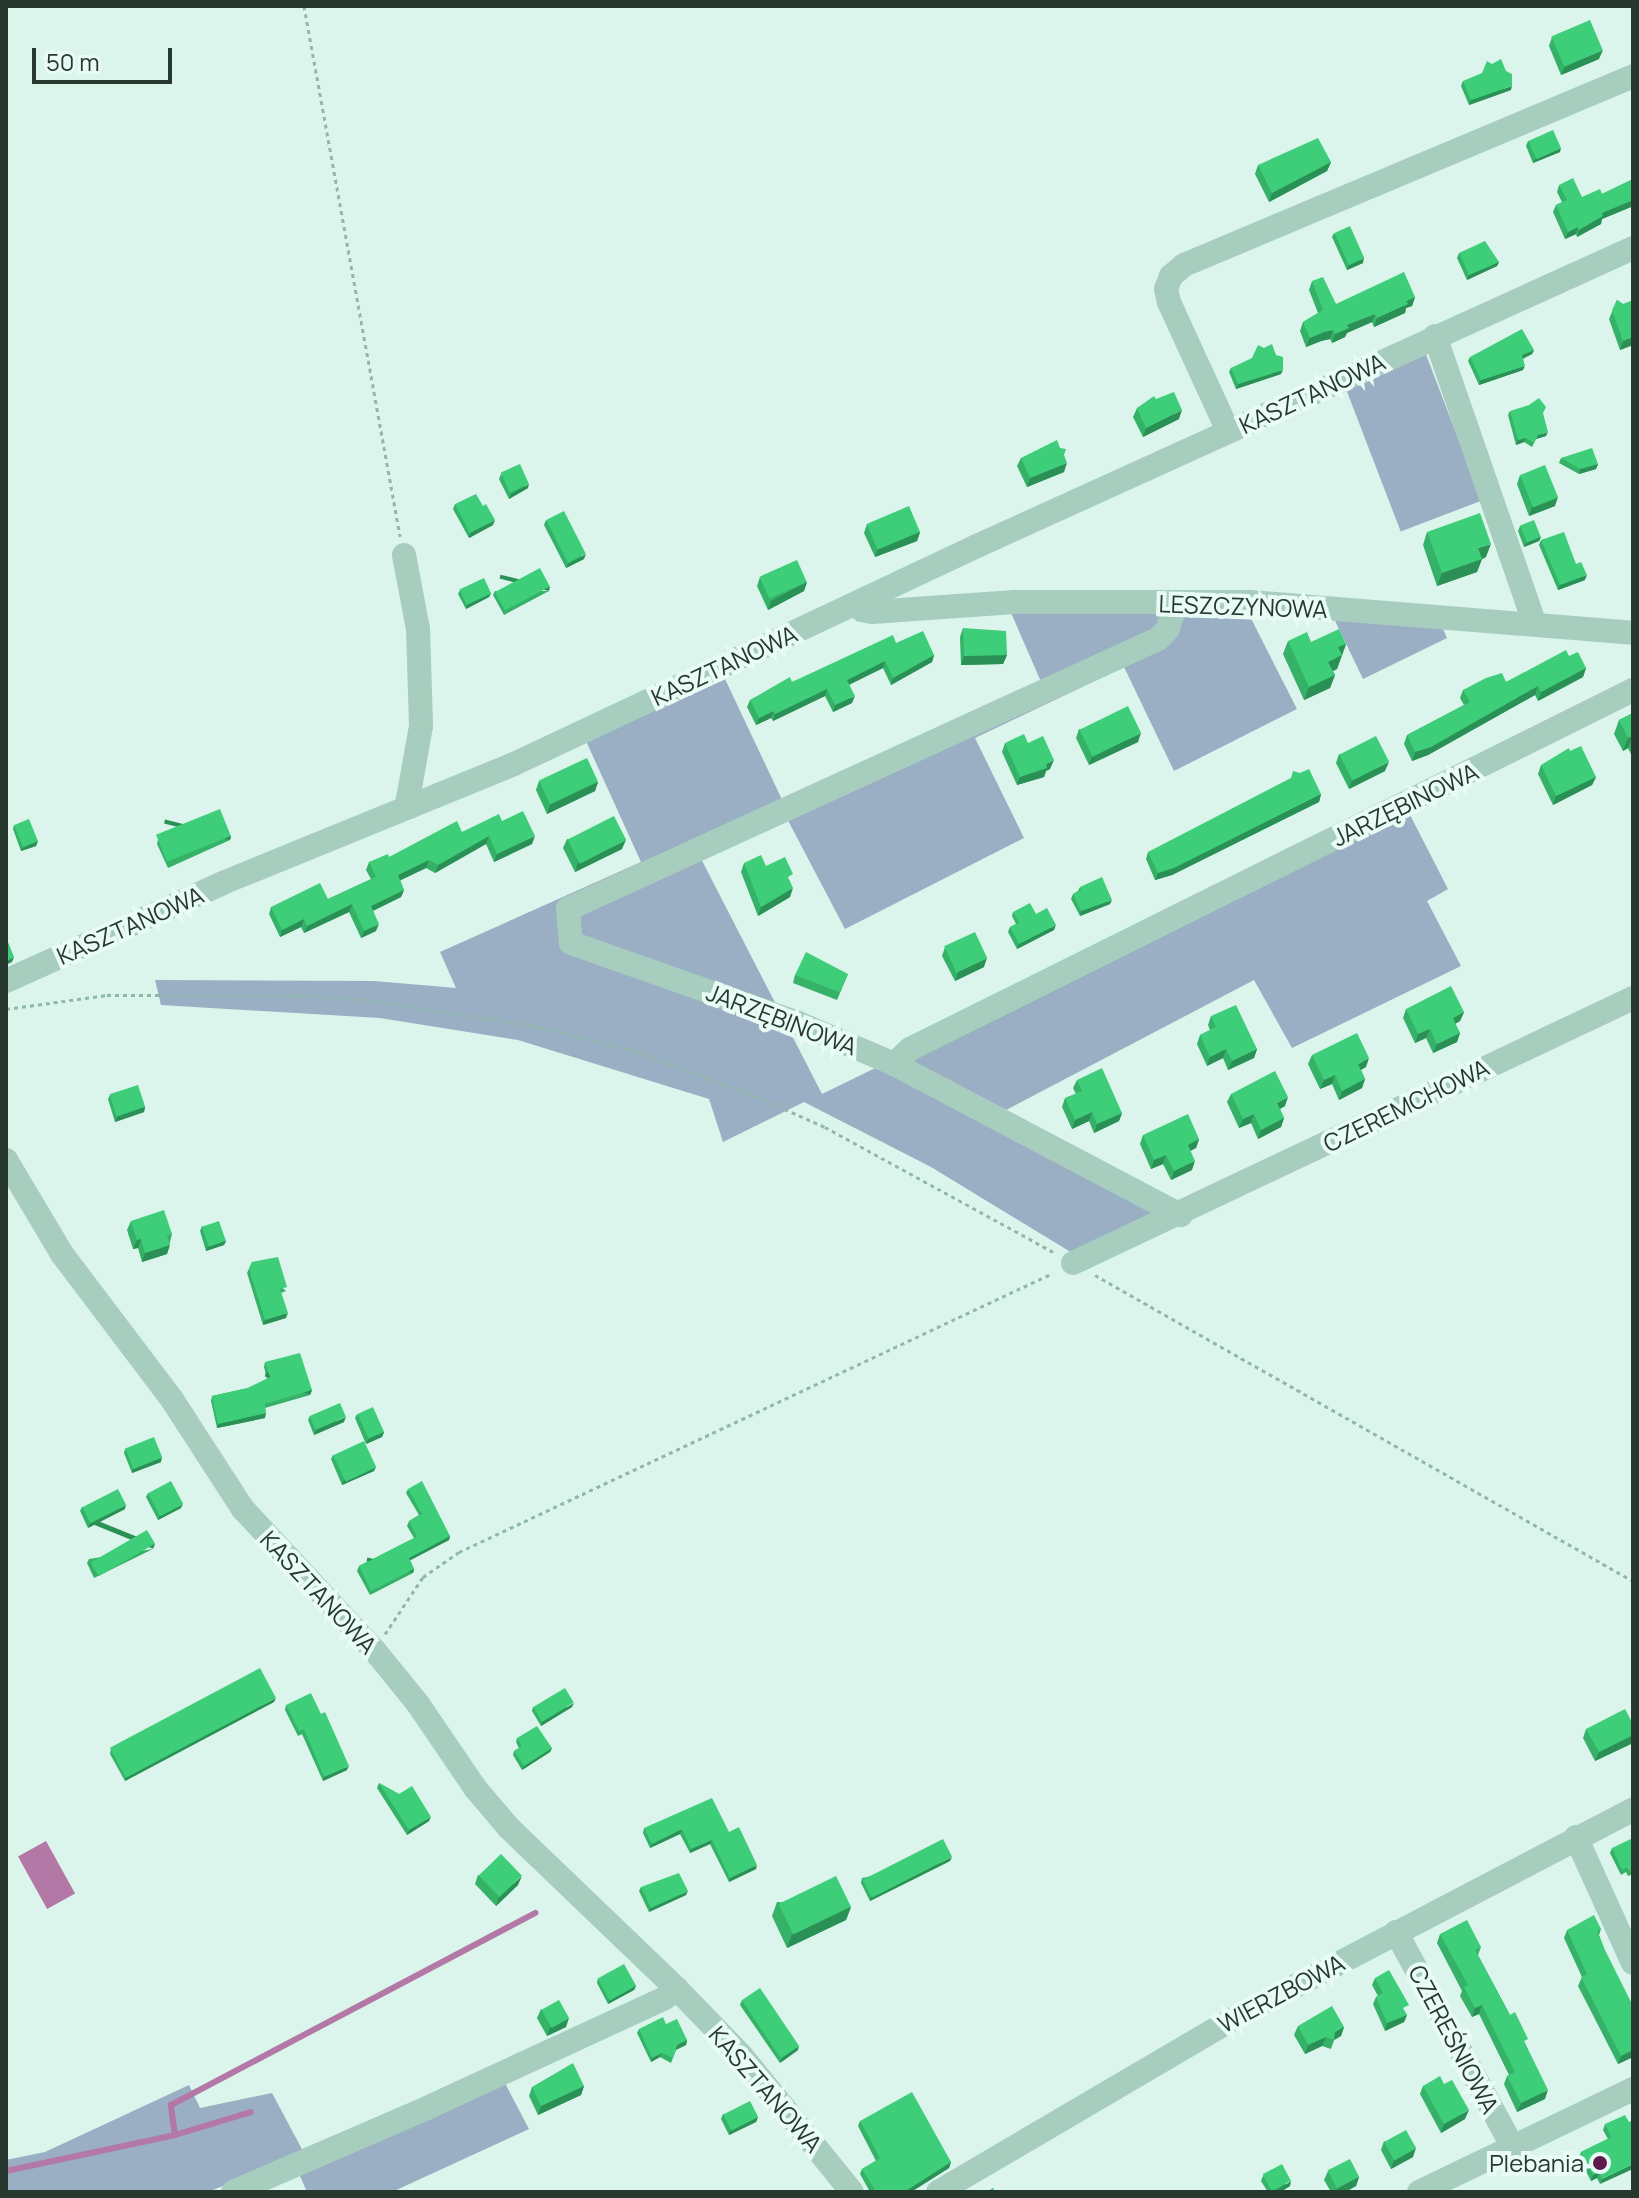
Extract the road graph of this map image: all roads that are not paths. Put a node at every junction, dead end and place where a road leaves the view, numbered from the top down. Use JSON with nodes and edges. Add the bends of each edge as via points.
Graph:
{"nodes":[{"id":1,"x":1633,"y":76,"type":"edge"},
{"id":2,"x":1633,"y":248,"type":"edge"},
{"id":3,"x":1435,"y":336,"type":"junction"},
{"id":4,"x":1228,"y":431,"type":"junction"},
{"id":5,"x":404,"y":555,"type":"road end"},
{"id":6,"x":1176,"y":602,"type":"junction"},
{"id":7,"x":858,"y":603,"type":"junction"},
{"id":8,"x":1535,"y":624,"type":"junction"},
{"id":9,"x":1633,"y":633,"type":"edge"},
{"id":10,"x":1633,"y":690,"type":"edge"},
{"id":11,"x":410,"y":807,"type":"junction"},
{"id":12,"x":6,"y":981,"type":"edge"},
{"id":13,"x":1633,"y":998,"type":"edge"},
{"id":14,"x":894,"y":1064,"type":"junction"},
{"id":15,"x":6,"y":1160,"type":"edge"},
{"id":16,"x":1181,"y":1215,"type":"junction"},
{"id":17,"x":1073,"y":1263,"type":"road end"},
{"id":18,"x":1633,"y":1809,"type":"edge"},
{"id":19,"x":1576,"y":1837,"type":"junction"},
{"id":20,"x":1396,"y":1932,"type":"junction"},
{"id":21,"x":1633,"y":1963,"type":"edge"},
{"id":22,"x":677,"y":1989,"type":"junction"},
{"id":23,"x":1633,"y":2089,"type":"edge"},
{"id":24,"x":1512,"y":2146,"type":"junction"},
{"id":25,"x":233,"y":2192,"type":"edge"},
{"id":26,"x":852,"y":2192,"type":"edge"},
{"id":27,"x":938,"y":2192,"type":"edge"},
{"id":28,"x":1419,"y":2192,"type":"edge"}],
"edges":[{"from":1,"to":4,"type":"street","via":[[1184,265],[1171,276],[1169,302]]},
{"from":2,"to":3,"type":"street","name":"KASZTANOWA"},
{"from":3,"to":4,"type":"street","name":"KASZTANOWA"},
{"from":3,"to":8,"type":"street"},
{"from":4,"to":7,"type":"street","name":"KASZTANOWA"},
{"from":5,"to":11,"type":"street","via":[[418,629],[421,726]]},
{"from":6,"to":7,"type":"street","name":"LESZCZYNOWA","via":[[1015,602],[872,612]]},
{"from":6,"to":8,"type":"street","name":"LESZCZYNOWA","via":[[1250,602]]},
{"from":6,"to":14,"type":"street","name":"JARZĘBINOWA","via":[[1176,614],[1158,639],[568,909],[571,943],[798,1023]]},
{"from":7,"to":11,"type":"street","name":"KASZTANOWA"},
{"from":8,"to":9,"type":"street","name":"LESZCZYNOWA"},
{"from":10,"to":14,"type":"street","name":"JARZĘBINOWA","via":[[910,1049]]},
{"from":11,"to":12,"type":"street","name":"KASZTANOWA","via":[[225,882]]},
{"from":13,"to":16,"type":"street","name":"CZEREMCHOWA"},
{"from":14,"to":16,"type":"street"},
{"from":15,"to":22,"type":"street","name":"KASZTANOWA","via":[[62,1254],[173,1401],[224,1485],[375,1651],[509,1828]]},
{"from":16,"to":17,"type":"street","name":"CZEREMCHOWA"},
{"from":18,"to":19,"type":"street","name":"WIERZBOWA"},
{"from":19,"to":20,"type":"street","name":"WIERZBOWA"},
{"from":19,"to":21,"type":"street"},
{"from":20,"to":24,"type":"street","name":"CZEREŚNIOWA"},
{"from":20,"to":27,"type":"street","name":"WIERZBOWA","via":[[1184,2045]]},
{"from":22,"to":25,"type":"street"},
{"from":22,"to":26,"type":"street","name":"KASZTANOWA","via":[[782,2104]]},
{"from":23,"to":24,"type":"street"},
{"from":24,"to":28,"type":"street"}]}
